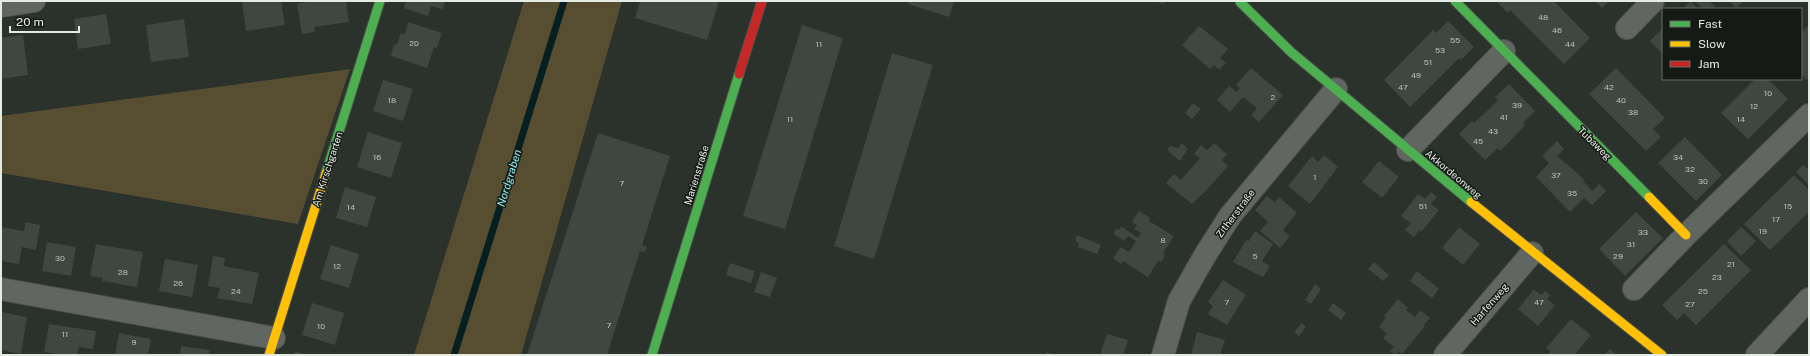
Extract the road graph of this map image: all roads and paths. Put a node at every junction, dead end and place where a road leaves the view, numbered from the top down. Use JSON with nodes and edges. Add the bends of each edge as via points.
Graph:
{"nodes":[{"id":1,"x":34,"y":1,"type":"edge"},
{"id":2,"x":380,"y":1,"type":"edge"},
{"id":3,"x":762,"y":1,"type":"edge"},
{"id":4,"x":1455,"y":1,"type":"edge"},
{"id":5,"x":1653,"y":1,"type":"edge"},
{"id":6,"x":1240,"y":2,"type":"edge"},
{"id":7,"x":1,"y":6,"type":"edge"},
{"id":8,"x":1627,"y":28,"type":"dead end"},
{"id":9,"x":1504,"y":51,"type":"junction"},
{"id":10,"x":1336,"y":89,"type":"junction"},
{"id":11,"x":1809,"y":115,"type":"edge"},
{"id":12,"x":1408,"y":150,"type":"junction"},
{"id":13,"x":1686,"y":235,"type":"junction"},
{"id":14,"x":1532,"y":253,"type":"junction"},
{"id":15,"x":1,"y":289,"type":"edge"},
{"id":16,"x":1634,"y":289,"type":"dead end"},
{"id":17,"x":1809,"y":298,"type":"edge"},
{"id":18,"x":272,"y":346,"type":"edge"},
{"id":19,"x":652,"y":355,"type":"edge"},
{"id":20,"x":1163,"y":355,"type":"edge"},
{"id":21,"x":1445,"y":355,"type":"edge"},
{"id":22,"x":1662,"y":355,"type":"edge"},
{"id":23,"x":1757,"y":355,"type":"edge"}],
"edges":[{"from":1,"to":7,"type":"street"},
{"from":2,"to":18,"type":"street","name":"Am Kirschgarten"},
{"from":3,"to":19,"type":"street","name":"Marienstraße"},
{"from":4,"to":9,"type":"street","name":"Tubaweg"},
{"from":5,"to":8,"type":"street"},
{"from":6,"to":10,"type":"street","name":"Akkordeonweg","via":[[1265,29]]},
{"from":9,"to":12,"type":"street"},
{"from":9,"to":13,"type":"street","name":"Tubaweg"},
{"from":10,"to":12,"type":"street","name":"Akkordeonweg"},
{"from":10,"to":20,"type":"street","name":"Zitherstraße","via":[[1230,216],[1179,302]]},
{"from":11,"to":13,"type":"street"},
{"from":12,"to":14,"type":"street","name":"Akkordeonweg"},
{"from":13,"to":16,"type":"street"},
{"from":14,"to":21,"type":"street","name":"Harfenweg"},
{"from":14,"to":22,"type":"street","name":"Akkordeonweg"},
{"from":15,"to":18,"type":"street","name":"Am Kirschgarten"},
{"from":17,"to":23,"type":"street"}]}
